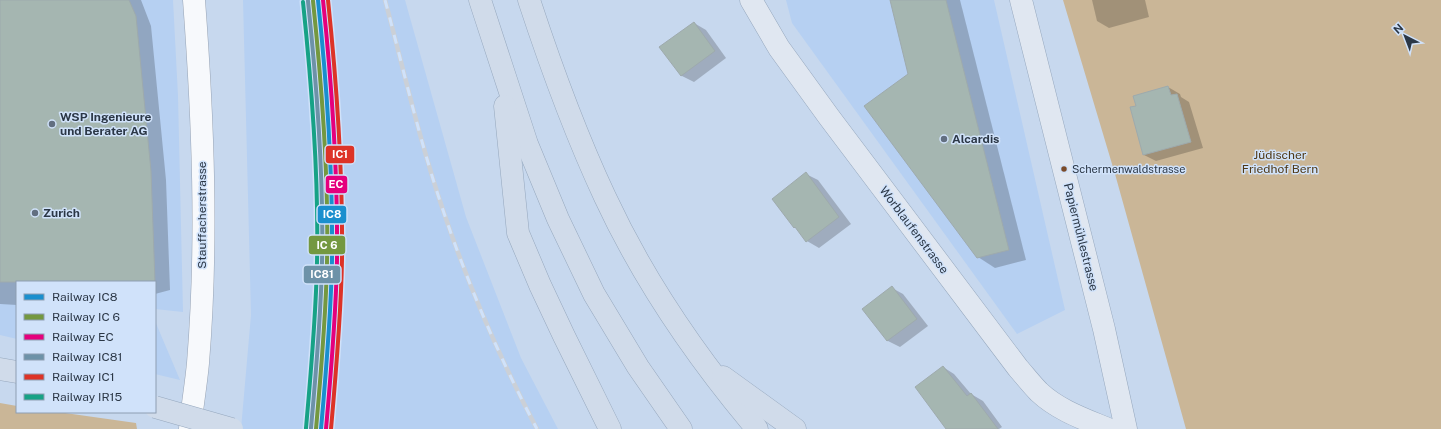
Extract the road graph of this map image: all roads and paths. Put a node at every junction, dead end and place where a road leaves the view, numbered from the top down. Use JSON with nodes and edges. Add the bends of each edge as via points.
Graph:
{"nodes":[{"id":1,"x":194,"y":0,"type":"edge"},
{"id":2,"x":480,"y":0,"type":"edge"},
{"id":3,"x":529,"y":0,"type":"edge"},
{"id":4,"x":751,"y":0,"type":"edge"},
{"id":5,"x":1021,"y":0,"type":"edge"},
{"id":6,"x":501,"y":65,"type":"junction"},
{"id":7,"x":702,"y":360,"type":"junction"},
{"id":8,"x":0,"y":369,"type":"edge"},
{"id":9,"x":16,"y":372,"type":"edge"},
{"id":10,"x":156,"y":407,"type":"edge"},
{"id":11,"x":190,"y":429,"type":"edge"},
{"id":12,"x":232,"y":429,"type":"edge"},
{"id":13,"x":610,"y":429,"type":"edge"},
{"id":14,"x":681,"y":429,"type":"edge"},
{"id":15,"x":756,"y":429,"type":"edge"},
{"id":16,"x":795,"y":429,"type":"edge"},
{"id":17,"x":1108,"y":429,"type":"edge"},
{"id":18,"x":1126,"y":429,"type":"edge"}],
"edges":[{"from":1,"to":11,"type":"street","name":"Stauffacherstrasse","via":[[201,116],[203,216],[202,290]]},
{"from":2,"to":6,"type":"highway"},
{"from":3,"to":7,"type":"highway","via":[[573,124],[605,198],[643,269]]},
{"from":4,"to":17,"type":"main road","name":"Worblaufenstrasse","via":[[784,54],[824,111],[1018,368],[1039,392],[1054,403],[1071,414]]},
{"from":5,"to":18,"type":"main road","name":"Papiermühlestrasse","via":[[1104,329]]},
{"from":6,"to":13,"type":"highway","via":[[518,233],[564,336]]},
{"from":6,"to":14,"type":"highway","via":[[527,144],[555,213],[594,294],[638,367]]},
{"from":7,"to":15,"type":"highway"},
{"from":7,"to":16,"type":"highway"},
{"from":8,"to":9,"type":"highway"},
{"from":10,"to":12,"type":"highway","bridge":true}]}
